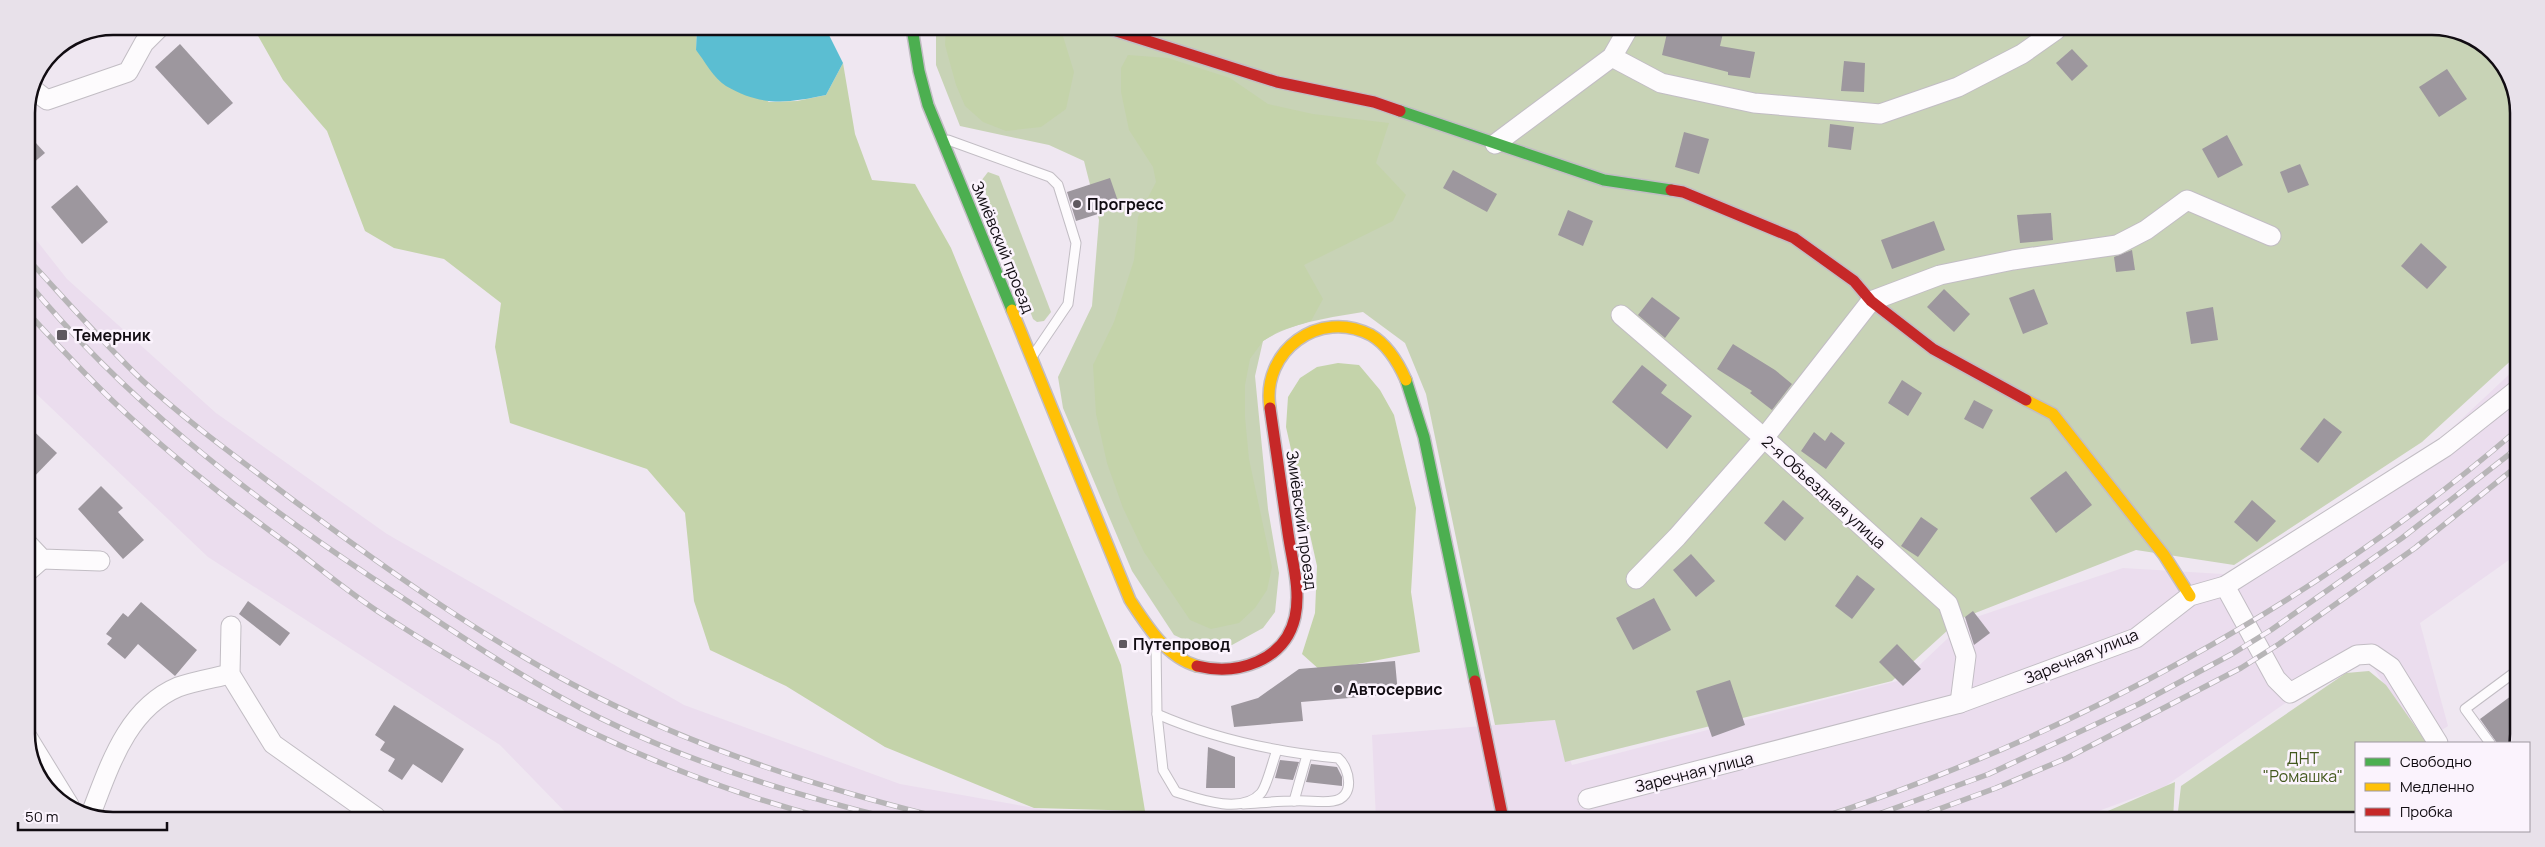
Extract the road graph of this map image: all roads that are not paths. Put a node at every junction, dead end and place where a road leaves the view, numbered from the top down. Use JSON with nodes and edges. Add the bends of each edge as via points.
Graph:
{"nodes":[{"id":1,"x":151,"y":35,"type":"edge"},
{"id":2,"x":913,"y":35,"type":"edge"},
{"id":3,"x":1129,"y":35,"type":"edge"},
{"id":4,"x":1624,"y":35,"type":"edge"},
{"id":5,"x":2049,"y":35,"type":"edge"},
{"id":6,"x":1612,"y":56,"type":"junction"},
{"id":7,"x":38,"y":93,"type":"edge"},
{"id":8,"x":940,"y":137,"type":"junction"},
{"id":9,"x":1495,"y":144,"type":"junction"},
{"id":10,"x":2271,"y":236,"type":"dead end"},
{"id":11,"x":1871,"y":301,"type":"junction"},
{"id":12,"x":1621,"y":315,"type":"dead end"},
{"id":13,"x":1031,"y":358,"type":"junction"},
{"id":14,"x":2510,"y":396,"type":"edge"},
{"id":15,"x":1764,"y":438,"type":"junction"},
{"id":16,"x":35,"y":552,"type":"edge"},
{"id":17,"x":42,"y":559,"type":"junction"},
{"id":18,"x":100,"y":561,"type":"dead end"},
{"id":19,"x":35,"y":565,"type":"edge"},
{"id":20,"x":1636,"y":579,"type":"dead end"},
{"id":21,"x":2224,"y":586,"type":"junction"},
{"id":22,"x":2190,"y":596,"type":"junction"},
{"id":23,"x":231,"y":626,"type":"dead end"},
{"id":24,"x":1156,"y":639,"type":"junction"},
{"id":25,"x":230,"y":674,"type":"junction"},
{"id":26,"x":2510,"y":676,"type":"edge"},
{"id":27,"x":1960,"y":703,"type":"junction"},
{"id":28,"x":1157,"y":714,"type":"junction"},
{"id":29,"x":2437,"y":742,"type":"edge"},
{"id":30,"x":2489,"y":742,"type":"edge"},
{"id":31,"x":1277,"y":750,"type":"junction"},
{"id":32,"x":37,"y":753,"type":"edge"},
{"id":33,"x":1307,"y":755,"type":"junction"},
{"id":34,"x":62,"y":794,"type":"edge"},
{"id":35,"x":1588,"y":799,"type":"dead end"},
{"id":36,"x":1294,"y":801,"type":"junction"},
{"id":37,"x":1243,"y":804,"type":"junction"},
{"id":38,"x":93,"y":809,"type":"edge"},
{"id":39,"x":369,"y":812,"type":"edge"},
{"id":40,"x":1502,"y":812,"type":"edge"}],
"edges":[{"from":1,"to":7,"type":"street","via":[[128,72],[47,100]]},
{"from":2,"to":8,"type":"main road","name":"Змиёвский проезд","via":[[919,71]]},
{"from":3,"to":9,"type":"main road","via":[[1277,82],[1374,102]]},
{"from":4,"to":6,"type":"street"},
{"from":5,"to":6,"type":"street","via":[[2022,54],[1958,87],[1880,114],[1745,101],[1661,83]]},
{"from":6,"to":9,"type":"street"},
{"from":8,"to":13,"type":"main road","name":"Змиёвский проезд"},
{"from":8,"to":13,"type":"lane","via":[[1050,178],[1058,185],[1076,243],[1068,304]]},
{"from":9,"to":11,"type":"main road","via":[[1604,180],[1683,192],[1794,238],[1854,280]]},
{"from":10,"to":11,"type":"street","via":[[2187,200],[2146,230],[2117,244],[1940,275]]},
{"from":11,"to":15,"type":"street"},
{"from":11,"to":22,"type":"main road","via":[[1933,349],[2053,414],[2164,555]]},
{"from":12,"to":15,"type":"street","name":"2-я Объездная улица"},
{"from":13,"to":24,"type":"main road","name":"Змиёвский проезд","via":[[1130,600]]},
{"from":14,"to":21,"type":"street","name":"Заречная улица","via":[[2445,447]]},
{"from":15,"to":20,"type":"street"},
{"from":15,"to":27,"type":"street","name":"2-я Объездная улица","via":[[1948,604],[1966,656]]},
{"from":16,"to":17,"type":"street"},
{"from":17,"to":18,"type":"street"},
{"from":17,"to":19,"type":"street"},
{"from":21,"to":22,"type":"street","name":"Заречная улица"},
{"from":21,"to":29,"type":"street","via":[[2276,679],[2290,693],[2357,655],[2372,654],[2391,667]]},
{"from":22,"to":27,"type":"street","name":"Заречная улица","via":[[2136,638]]},
{"from":23,"to":25,"type":"street"},
{"from":24,"to":28,"type":"lane"},
{"from":24,"to":40,"type":"main road","name":"Змиёвский проезд","via":[[1180,658],[1216,670],[1249,666],[1280,646],[1290,631],[1296,612],[1297,590],[1269,403],[1270,378],[1277,360],[1288,346],[1306,335],[1340,327],[1359,329],[1376,337],[1403,373],[1425,446]]},
{"from":25,"to":38,"type":"street","via":[[178,688],[145,707],[115,752]]},
{"from":25,"to":39,"type":"street","via":[[273,744]]},
{"from":26,"to":30,"type":"lane","via":[[2465,709]]},
{"from":27,"to":35,"type":"street","name":"Заречная улица"},
{"from":28,"to":31,"type":"lane","via":[[1191,729]]},
{"from":28,"to":37,"type":"lane","via":[[1163,770],[1176,792],[1206,802]]},
{"from":31,"to":33,"type":"lane"},
{"from":31,"to":37,"type":"lane","via":[[1261,793]]},
{"from":32,"to":34,"type":"street"},
{"from":33,"to":36,"type":"lane"},
{"from":33,"to":36,"type":"lane","via":[[1338,758],[1348,769],[1349,784],[1335,802]]},
{"from":36,"to":37,"type":"lane"}]}
